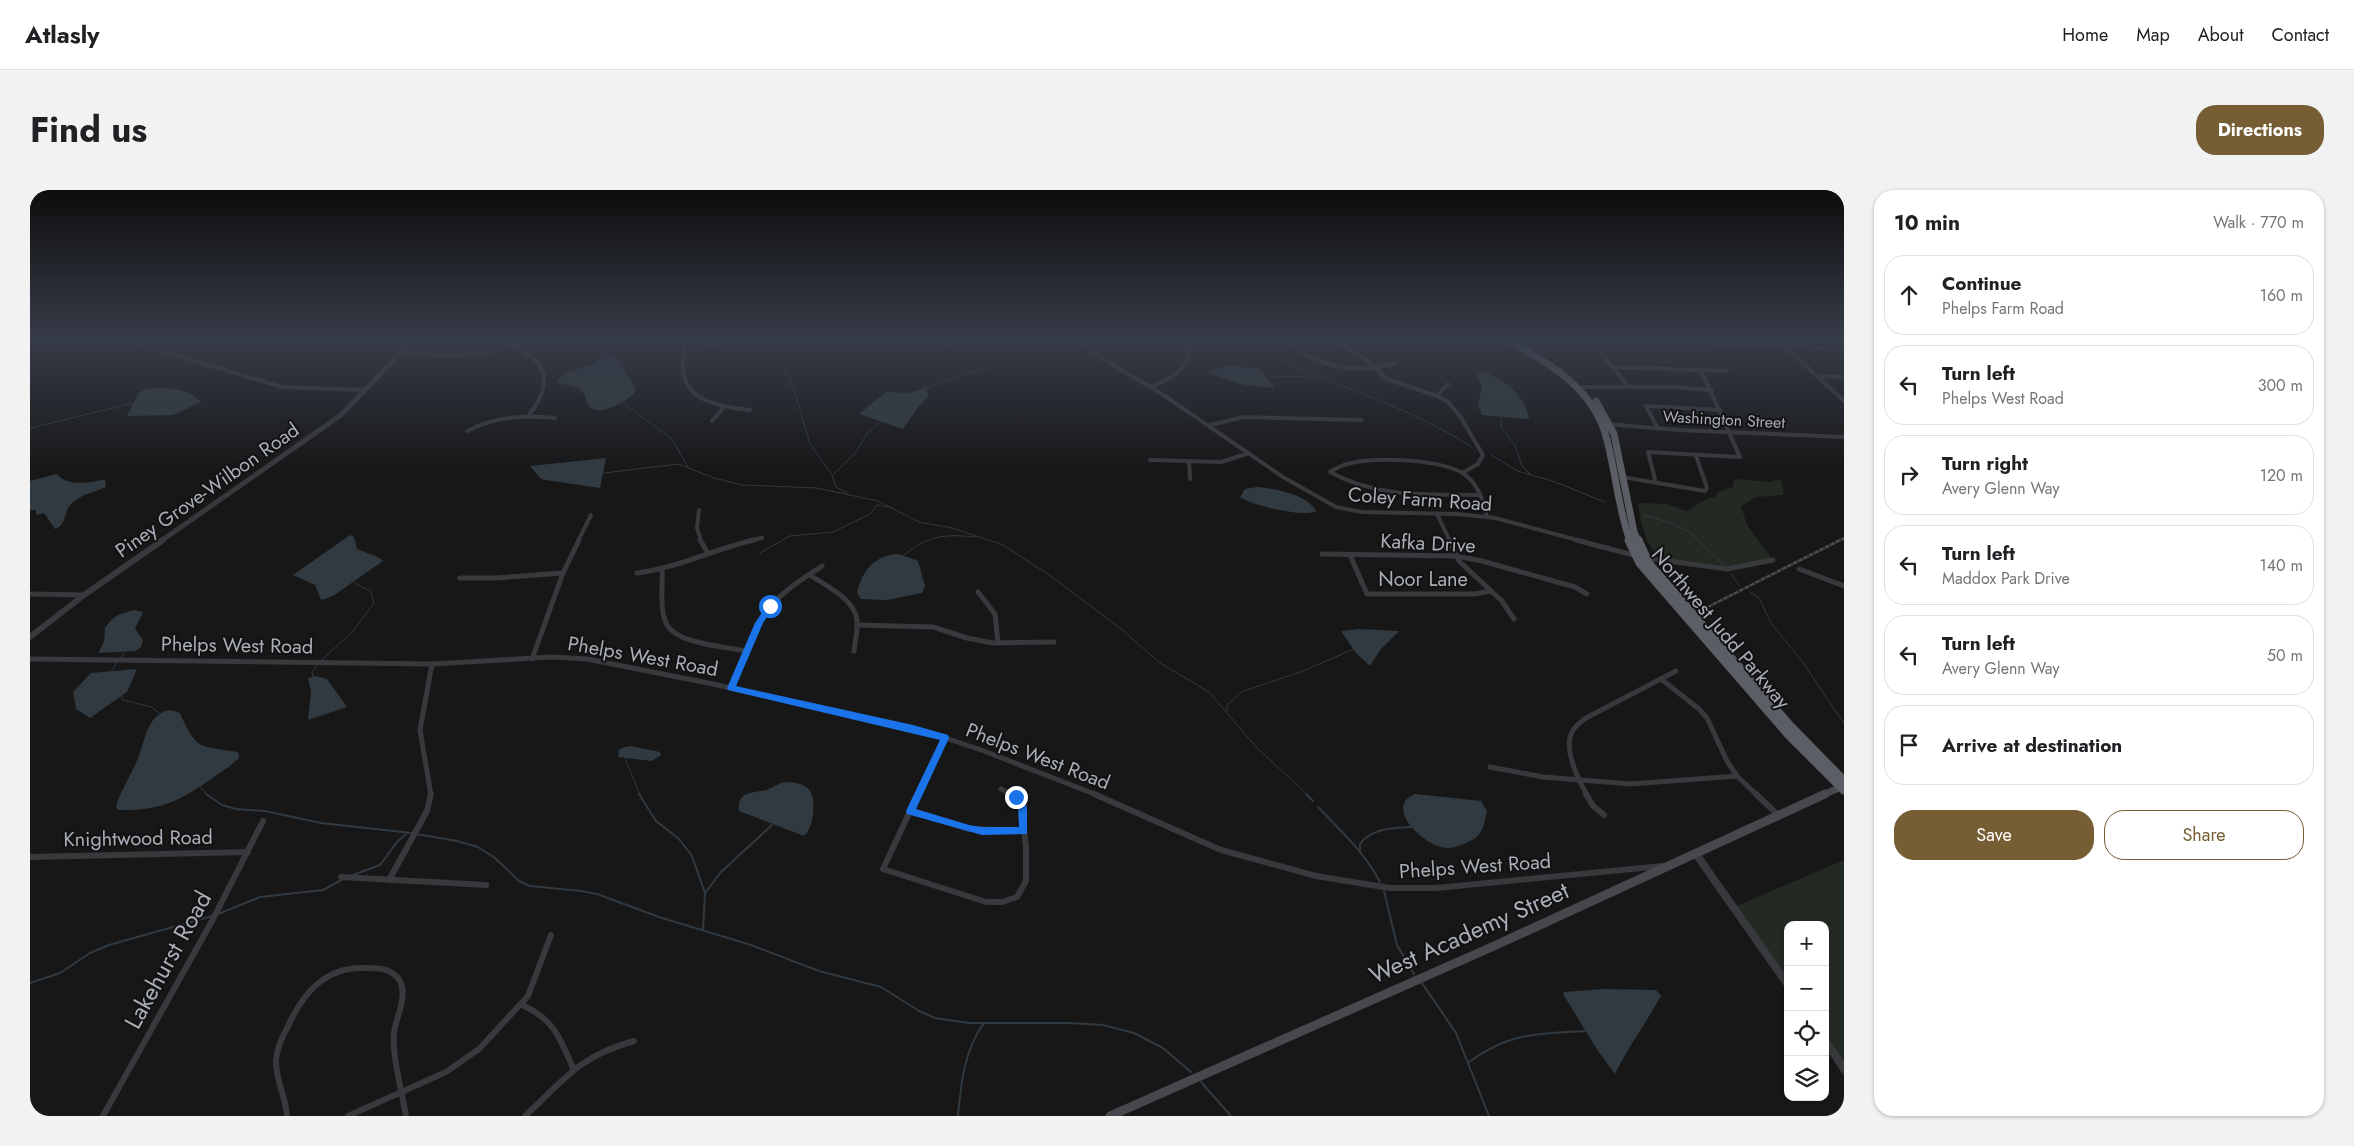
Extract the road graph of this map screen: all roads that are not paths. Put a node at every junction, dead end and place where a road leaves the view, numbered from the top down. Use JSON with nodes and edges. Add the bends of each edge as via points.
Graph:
{"nodes":[{"id":1,"x":266,"y":382,"type":"edge"},
{"id":2,"x":373,"y":382,"type":"edge"},
{"id":3,"x":546,"y":382,"type":"edge"},
{"id":4,"x":685,"y":382,"type":"edge"},
{"id":5,"x":1143,"y":382,"type":"edge"},
{"id":6,"x":1161,"y":382,"type":"edge"},
{"id":7,"x":1397,"y":382,"type":"edge"},
{"id":8,"x":1571,"y":382,"type":"edge"},
{"id":9,"x":1577,"y":382,"type":"edge"},
{"id":10,"x":1625,"y":382,"type":"edge"},
{"id":11,"x":1708,"y":382,"type":"edge"},
{"id":12,"x":1824,"y":382,"type":"edge"},
{"id":13,"x":1448,"y":384,"type":"dead end"},
{"id":14,"x":1628,"y":386,"type":"junction"},
{"id":15,"x":1151,"y":387,"type":"junction"},
{"id":16,"x":1583,"y":387,"type":"junction"},
{"id":17,"x":365,"y":390,"type":"junction"},
{"id":18,"x":1712,"y":390,"type":"junction"},
{"id":19,"x":1437,"y":396,"type":"junction"},
{"id":20,"x":1844,"y":401,"type":"edge"},
{"id":21,"x":724,"y":408,"type":"junction"},
{"id":22,"x":750,"y":410,"type":"dead end"},
{"id":23,"x":1720,"y":410,"type":"junction"},
{"id":24,"x":529,"y":415,"type":"junction"},
{"id":25,"x":555,"y":418,"type":"dead end"},
{"id":26,"x":1362,"y":420,"type":"dead end"},
{"id":27,"x":712,"y":421,"type":"dead end"},
{"id":28,"x":1606,"y":424,"type":"junction"},
{"id":29,"x":1210,"y":426,"type":"junction"},
{"id":30,"x":1658,"y":429,"type":"junction"},
{"id":31,"x":467,"y":431,"type":"dead end"},
{"id":32,"x":1730,"y":432,"type":"junction"},
{"id":33,"x":1844,"y":437,"type":"edge"},
{"id":34,"x":1249,"y":453,"type":"junction"},
{"id":35,"x":1696,"y":456,"type":"junction"},
{"id":36,"x":1150,"y":460,"type":"dead end"},
{"id":37,"x":1189,"y":461,"type":"junction"},
{"id":38,"x":1462,"y":473,"type":"junction"},
{"id":39,"x":1622,"y":477,"type":"junction"},
{"id":40,"x":1190,"y":479,"type":"dead end"},
{"id":41,"x":1656,"y":483,"type":"junction"},
{"id":42,"x":1479,"y":495,"type":"junction"},
{"id":43,"x":699,"y":510,"type":"dead end"},
{"id":44,"x":1437,"y":514,"type":"junction"},
{"id":45,"x":591,"y":515,"type":"dead end"},
{"id":46,"x":1487,"y":517,"type":"junction"},
{"id":47,"x":762,"y":538,"type":"dead end"},
{"id":48,"x":708,"y":553,"type":"junction"},
{"id":49,"x":1322,"y":554,"type":"dead end"},
{"id":50,"x":1350,"y":555,"type":"junction"},
{"id":51,"x":1456,"y":556,"type":"junction"},
{"id":52,"x":1641,"y":557,"type":"junction"},
{"id":53,"x":1774,"y":560,"type":"dead end"},
{"id":54,"x":822,"y":566,"type":"dead end"},
{"id":55,"x":662,"y":570,"type":"junction"},
{"id":56,"x":1799,"y":570,"type":"dead end"},
{"id":57,"x":637,"y":572,"type":"dead end"},
{"id":58,"x":563,"y":573,"type":"junction"},
{"id":59,"x":810,"y":575,"type":"junction"},
{"id":60,"x":460,"y":578,"type":"dead end"},
{"id":61,"x":1844,"y":586,"type":"edge"},
{"id":62,"x":1491,"y":591,"type":"junction"},
{"id":63,"x":978,"y":592,"type":"dead end"},
{"id":64,"x":30,"y":594,"type":"edge"},
{"id":65,"x":1587,"y":594,"type":"dead end"},
{"id":66,"x":84,"y":596,"type":"junction"},
{"id":67,"x":1514,"y":619,"type":"dead end"},
{"id":68,"x":857,"y":625,"type":"junction"},
{"id":69,"x":30,"y":637,"type":"edge"},
{"id":70,"x":1054,"y":642,"type":"dead end"},
{"id":71,"x":998,"y":643,"type":"junction"},
{"id":72,"x":747,"y":651,"type":"junction"},
{"id":73,"x":854,"y":651,"type":"dead end"},
{"id":74,"x":30,"y":659,"type":"edge"},
{"id":75,"x":532,"y":659,"type":"junction"},
{"id":76,"x":432,"y":664,"type":"junction"},
{"id":77,"x":1676,"y":671,"type":"dead end"},
{"id":78,"x":1661,"y":679,"type":"junction"},
{"id":79,"x":731,"y":688,"type":"junction"},
{"id":80,"x":945,"y":738,"type":"junction"},
{"id":81,"x":1490,"y":767,"type":"dead end"},
{"id":82,"x":1737,"y":776,"type":"junction"},
{"id":83,"x":1581,"y":781,"type":"junction"},
{"id":84,"x":1843,"y":786,"type":"edge"},
{"id":85,"x":1001,"y":789,"type":"dead end"},
{"id":86,"x":911,"y":811,"type":"junction"},
{"id":87,"x":1604,"y":815,"type":"dead end"},
{"id":88,"x":1779,"y":816,"type":"junction"},
{"id":89,"x":264,"y":822,"type":"dead end"},
{"id":90,"x":1024,"y":832,"type":"junction"},
{"id":91,"x":248,"y":852,"type":"junction"},
{"id":92,"x":1696,"y":854,"type":"junction"},
{"id":93,"x":30,"y":857,"type":"edge"},
{"id":94,"x":1668,"y":866,"type":"junction"},
{"id":95,"x":341,"y":877,"type":"dead end"},
{"id":96,"x":388,"y":880,"type":"junction"},
{"id":97,"x":486,"y":885,"type":"dead end"},
{"id":98,"x":551,"y":936,"type":"dead end"},
{"id":99,"x":1784,"y":979,"type":"edge"},
{"id":100,"x":522,"y":1005,"type":"junction"},
{"id":101,"x":634,"y":1041,"type":"dead end"},
{"id":102,"x":1829,"y":1046,"type":"edge"},
{"id":103,"x":573,"y":1068,"type":"junction"},
{"id":104,"x":1844,"y":1069,"type":"edge"},
{"id":105,"x":402,"y":1092,"type":"junction"},
{"id":106,"x":103,"y":1116,"type":"edge"},
{"id":107,"x":287,"y":1116,"type":"edge"},
{"id":108,"x":348,"y":1116,"type":"edge"},
{"id":109,"x":406,"y":1116,"type":"edge"},
{"id":110,"x":524,"y":1116,"type":"edge"},
{"id":111,"x":1110,"y":1116,"type":"edge"}],
"edges":[{"from":1,"to":17,"type":"street","via":[[282,387]]},
{"from":2,"to":17,"type":"street","name":"Piney Grove-Wilbon Road"},
{"from":3,"to":24,"type":"street","via":[[538,404]]},
{"from":4,"to":21,"type":"street","via":[[705,401]]},
{"from":5,"to":15,"type":"street","name":"Coley Farm Road"},
{"from":6,"to":15,"type":"street"},
{"from":7,"to":19,"type":"street"},
{"from":8,"to":28,"type":"highway","name":"Northwest Judd Parkway"},
{"from":9,"to":16,"type":"highway","name":"Northwest Judd Parkway"},
{"from":10,"to":14,"type":"street"},
{"from":11,"to":18,"type":"street"},
{"from":12,"to":20,"type":"street"},
{"from":13,"to":19,"type":"street"},
{"from":14,"to":16,"type":"street"},
{"from":14,"to":18,"type":"street"},
{"from":15,"to":29,"type":"street","name":"Coley Farm Road"},
{"from":16,"to":28,"type":"highway","name":"Northwest Judd Parkway","via":[[1600,407]]},
{"from":17,"to":66,"type":"street","name":"Piney Grove-Wilbon Road","via":[[334,421]]},
{"from":18,"to":23,"type":"street"},
{"from":19,"to":38,"type":"street","via":[[1455,408],[1482,453],[1481,462]]},
{"from":21,"to":22,"type":"street"},
{"from":21,"to":27,"type":"street"},
{"from":23,"to":30,"type":"street","via":[[1646,406]]},
{"from":23,"to":32,"type":"street"},
{"from":24,"to":25,"type":"street"},
{"from":24,"to":31,"type":"street","via":[[492,419]]},
{"from":26,"to":29,"type":"street","via":[[1244,417]]},
{"from":28,"to":30,"type":"street","name":"Washington Street"},
{"from":28,"to":39,"type":"highway","name":"Northwest Judd Parkway"},
{"from":28,"to":52,"type":"highway","name":"Northwest Judd Parkway","via":[[1625,530]]},
{"from":29,"to":34,"type":"street","name":"Coley Farm Road"},
{"from":30,"to":32,"type":"street","name":"Washington Street"},
{"from":32,"to":33,"type":"street","name":"Washington Street"},
{"from":32,"to":35,"type":"street","via":[[1740,457]]},
{"from":34,"to":37,"type":"street","via":[[1225,461]]},
{"from":34,"to":44,"type":"street","name":"Coley Farm Road","via":[[1340,509]]},
{"from":35,"to":41,"type":"street","via":[[1648,452]]},
{"from":35,"to":41,"type":"street","via":[[1707,488],[1705,491]]},
{"from":36,"to":37,"type":"street"},
{"from":37,"to":40,"type":"street"},
{"from":38,"to":42,"type":"street"},
{"from":38,"to":42,"type":"street","via":[[1432,463],[1364,461],[1345,464],[1330,472],[1349,483],[1375,491]]},
{"from":39,"to":41,"type":"street"},
{"from":39,"to":52,"type":"highway","name":"Northwest Judd Parkway"},
{"from":42,"to":46,"type":"street"},
{"from":43,"to":48,"type":"street","via":[[695,526],[697,536]]},
{"from":44,"to":46,"type":"street","name":"Coley Farm Road"},
{"from":44,"to":51,"type":"street"},
{"from":45,"to":58,"type":"street"},
{"from":46,"to":52,"type":"street","name":"Coley Farm Road"},
{"from":47,"to":48,"type":"street"},
{"from":48,"to":55,"type":"street"},
{"from":49,"to":50,"type":"street","name":"Kafka Drive"},
{"from":50,"to":51,"type":"street","name":"Kafka Drive"},
{"from":50,"to":62,"type":"street","name":"Noor Lane","via":[[1367,594],[1475,594]]},
{"from":51,"to":62,"type":"street"},
{"from":51,"to":65,"type":"street","name":"Kafka Drive","via":[[1575,587]]},
{"from":52,"to":53,"type":"street","name":"Coley Farm Road","via":[[1727,569]]},
{"from":52,"to":84,"type":"highway","name":"Northwest Judd Parkway","via":[[1655,582],[1784,728]]},
{"from":54,"to":59,"type":"street"},
{"from":55,"to":57,"type":"street"},
{"from":55,"to":72,"type":"street","via":[[666,622],[670,630],[699,642]]},
{"from":56,"to":61,"type":"street"},
{"from":58,"to":60,"type":"street"},
{"from":58,"to":75,"type":"street"},
{"from":59,"to":68,"type":"street","via":[[848,603],[856,614]]},
{"from":59,"to":72,"type":"street","via":[[770,606]]},
{"from":62,"to":67,"type":"street"},
{"from":63,"to":71,"type":"street","via":[[995,614]]},
{"from":64,"to":66,"type":"street"},
{"from":66,"to":69,"type":"street","name":"Piney Grove-Wilbon Road"},
{"from":68,"to":71,"type":"street","via":[[933,627],[978,641]]},
{"from":68,"to":73,"type":"street"},
{"from":70,"to":71,"type":"street"},
{"from":72,"to":79,"type":"street"},
{"from":74,"to":76,"type":"street","name":"Phelps West Road"},
{"from":75,"to":76,"type":"street","name":"Phelps West Road"},
{"from":75,"to":79,"type":"street","name":"Phelps West Road","via":[[588,659]]},
{"from":76,"to":96,"type":"street","via":[[420,730],[431,797],[427,811]]},
{"from":77,"to":78,"type":"street"},
{"from":78,"to":82,"type":"street","via":[[1699,709]]},
{"from":78,"to":83,"type":"street","via":[[1577,724],[1570,738],[1570,747]]},
{"from":79,"to":80,"type":"street","name":"Phelps West Road"},
{"from":80,"to":86,"type":"street"},
{"from":80,"to":94,"type":"street","name":"Phelps West Road","via":[[1080,789],[1223,850],[1294,871],[1348,882],[1390,888],[1444,888]]},
{"from":81,"to":83,"type":"street"},
{"from":82,"to":83,"type":"street","via":[[1631,784]]},
{"from":82,"to":88,"type":"street"},
{"from":83,"to":87,"type":"street","via":[[1593,806]]},
{"from":84,"to":88,"type":"main road","name":"West Academy Street"},
{"from":85,"to":90,"type":"street","via":[[1016,797],[1022,806]]},
{"from":86,"to":90,"type":"street","via":[[976,830]]},
{"from":86,"to":90,"type":"street","via":[[883,869],[986,902],[1001,903],[1013,899],[1024,889],[1027,877]]},
{"from":88,"to":92,"type":"main road","name":"West Academy Street"},
{"from":89,"to":91,"type":"street","name":"Lakehurst Road"},
{"from":91,"to":93,"type":"street","name":"Knightwood Road"},
{"from":91,"to":106,"type":"street","name":"Lakehurst Road"},
{"from":92,"to":94,"type":"main road","name":"West Academy Street"},
{"from":92,"to":99,"type":"street"},
{"from":94,"to":111,"type":"main road","name":"West Academy Street"},
{"from":95,"to":96,"type":"street"},
{"from":96,"to":97,"type":"street"},
{"from":98,"to":100,"type":"street","via":[[532,988]]},
{"from":100,"to":103,"type":"street","via":[[536,1010],[551,1022]]},
{"from":100,"to":105,"type":"street","via":[[468,1059]]},
{"from":101,"to":103,"type":"street","via":[[598,1052]]},
{"from":102,"to":104,"type":"street"},
{"from":103,"to":110,"type":"street"},
{"from":105,"to":107,"type":"street","via":[[394,1031],[402,999],[401,983],[392,972],[380,968],[342,970],[310,988],[298,1003],[277,1052],[276,1070]]},
{"from":105,"to":108,"type":"street"},
{"from":105,"to":109,"type":"street"}]}
